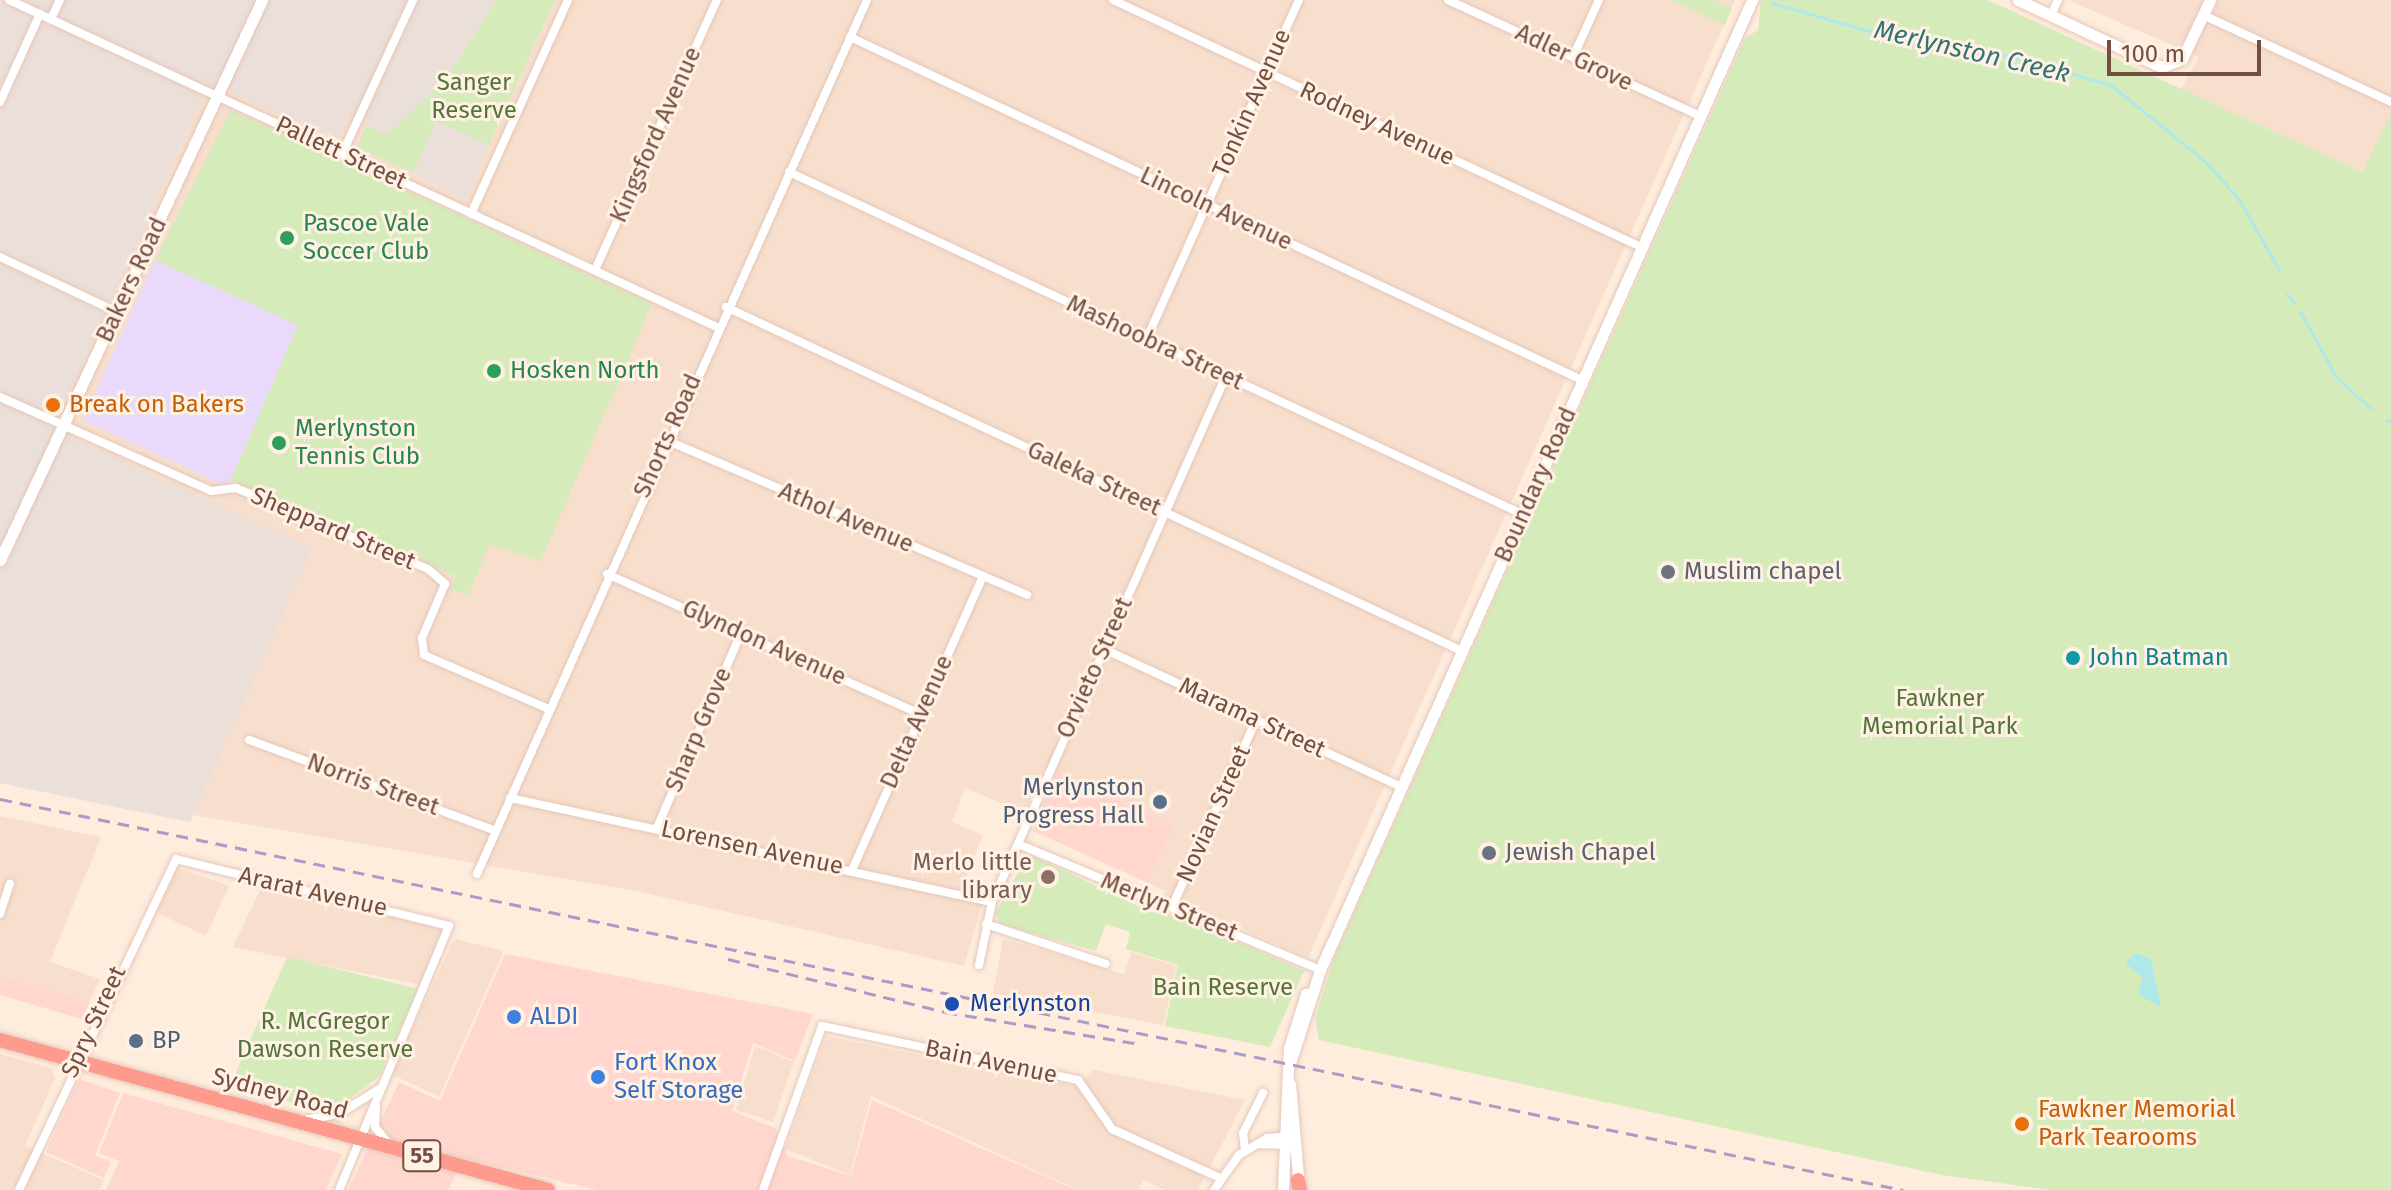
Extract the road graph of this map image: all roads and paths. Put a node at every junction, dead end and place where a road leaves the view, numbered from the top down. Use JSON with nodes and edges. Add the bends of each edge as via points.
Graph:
{"nodes":[{"id":1,"x":9,"y":0,"type":"edge"},
{"id":2,"x":60,"y":0,"type":"edge"},
{"id":3,"x":262,"y":0,"type":"edge"},
{"id":4,"x":413,"y":0,"type":"edge"},
{"id":5,"x":568,"y":0,"type":"edge"},
{"id":6,"x":717,"y":0,"type":"edge"},
{"id":7,"x":867,"y":0,"type":"edge"},
{"id":8,"x":1113,"y":0,"type":"edge"},
{"id":9,"x":1299,"y":0,"type":"edge"},
{"id":10,"x":1448,"y":0,"type":"edge"},
{"id":11,"x":1599,"y":0,"type":"edge"},
{"id":12,"x":1752,"y":0,"type":"edge"},
{"id":13,"x":2018,"y":0,"type":"edge"},
{"id":14,"x":2058,"y":0,"type":"edge"},
{"id":15,"x":2210,"y":0,"type":"edge"},
{"id":16,"x":40,"y":14,"type":"junction"},
{"id":17,"x":2051,"y":15,"type":"junction"},
{"id":18,"x":2203,"y":15,"type":"junction"},
{"id":19,"x":51,"y":19,"type":"junction"},
{"id":20,"x":850,"y":37,"type":"junction"},
{"id":21,"x":1573,"y":57,"type":"junction"},
{"id":22,"x":1266,"y":72,"type":"junction"},
{"id":23,"x":218,"y":96,"type":"junction"},
{"id":24,"x":0,"y":102,"type":"edge"},
{"id":25,"x":2391,"y":102,"type":"edge"},
{"id":26,"x":1700,"y":116,"type":"junction"},
{"id":27,"x":342,"y":154,"type":"junction"},
{"id":28,"x":789,"y":172,"type":"junction"},
{"id":29,"x":1206,"y":204,"type":"junction"},
{"id":30,"x":471,"y":214,"type":"junction"},
{"id":31,"x":1641,"y":247,"type":"junction"},
{"id":32,"x":0,"y":257,"type":"edge"},
{"id":33,"x":595,"y":270,"type":"junction"},
{"id":34,"x":726,"y":307,"type":"junction"},
{"id":35,"x":117,"y":312,"type":"junction"},
{"id":36,"x":717,"y":327,"type":"junction"},
{"id":37,"x":1147,"y":338,"type":"junction"},
{"id":38,"x":1226,"y":376,"type":"junction"},
{"id":39,"x":1582,"y":380,"type":"junction"},
{"id":40,"x":0,"y":397,"type":"edge"},
{"id":41,"x":64,"y":427,"type":"junction"},
{"id":42,"x":666,"y":440,"type":"junction"},
{"id":43,"x":1165,"y":513,"type":"junction"},
{"id":44,"x":1522,"y":514,"type":"junction"},
{"id":45,"x":2,"y":553,"type":"edge"},
{"id":46,"x":607,"y":574,"type":"junction"},
{"id":47,"x":983,"y":576,"type":"junction"},
{"id":48,"x":1027,"y":595,"type":"dead end"},
{"id":49,"x":741,"y":633,"type":"junction"},
{"id":50,"x":1104,"y":649,"type":"junction"},
{"id":51,"x":1462,"y":651,"type":"junction"},
{"id":52,"x":549,"y":709,"type":"junction"},
{"id":53,"x":920,"y":714,"type":"junction"},
{"id":54,"x":1256,"y":720,"type":"junction"},
{"id":55,"x":249,"y":740,"type":"dead end"},
{"id":56,"x":1401,"y":787,"type":"junction"},
{"id":57,"x":510,"y":798,"type":"junction"},
{"id":58,"x":657,"y":828,"type":"junction"},
{"id":59,"x":496,"y":831,"type":"junction"},
{"id":60,"x":1018,"y":844,"type":"junction"},
{"id":61,"x":176,"y":859,"type":"joint"},
{"id":62,"x":853,"y":868,"type":"junction"},
{"id":63,"x":477,"y":874,"type":"dead end"},
{"id":64,"x":10,"y":884,"type":"dead end"},
{"id":65,"x":992,"y":902,"type":"junction"},
{"id":66,"x":1172,"y":907,"type":"junction"},
{"id":67,"x":0,"y":914,"type":"edge"},
{"id":68,"x":986,"y":924,"type":"junction"},
{"id":69,"x":1106,"y":964,"type":"dead end"},
{"id":70,"x":979,"y":965,"type":"dead end"},
{"id":71,"x":1320,"y":970,"type":"junction"},
{"id":72,"x":0,"y":1040,"type":"edge"},
{"id":73,"x":77,"y":1061,"type":"junction"},
{"id":74,"x":1290,"y":1068,"type":"junction"},
{"id":75,"x":380,"y":1090,"type":"junction"},
{"id":76,"x":1263,"y":1093,"type":"dead end"},
{"id":77,"x":296,"y":1122,"type":"junction"},
{"id":78,"x":1247,"y":1124,"type":"junction"},
{"id":79,"x":359,"y":1139,"type":"junction"},
{"id":80,"x":1296,"y":1140,"type":"junction"},
{"id":81,"x":1283,"y":1141,"type":"junction"},
{"id":82,"x":1256,"y":1144,"type":"junction"},
{"id":83,"x":394,"y":1149,"type":"junction"},
{"id":84,"x":1245,"y":1151,"type":"junction"},
{"id":85,"x":1220,"y":1178,"type":"junction"},
{"id":86,"x":1299,"y":1187,"type":"edge"},
{"id":87,"x":19,"y":1190,"type":"edge"},
{"id":88,"x":339,"y":1190,"type":"edge"},
{"id":89,"x":548,"y":1190,"type":"edge"},
{"id":90,"x":763,"y":1190,"type":"edge"},
{"id":91,"x":1214,"y":1190,"type":"edge"},
{"id":92,"x":1283,"y":1190,"type":"edge"}],
"edges":[{"from":1,"to":16,"type":"street","name":"Pallett Street"},
{"from":2,"to":19,"type":"street"},
{"from":3,"to":23,"type":"main road","name":"Bakers Road"},
{"from":4,"to":27,"type":"street"},
{"from":5,"to":30,"type":"street"},
{"from":6,"to":33,"type":"street","name":"Kingsford Avenue"},
{"from":7,"to":20,"type":"street","name":"Shorts Road"},
{"from":8,"to":22,"type":"street","name":"Rodney Avenue"},
{"from":9,"to":22,"type":"street","name":"Tonkin Avenue"},
{"from":10,"to":21,"type":"street","name":"Adler Grove"},
{"from":11,"to":21,"type":"street"},
{"from":12,"to":26,"type":"main road","name":"Boundary Road"},
{"from":13,"to":17,"type":"main road"},
{"from":14,"to":17,"type":"street"},
{"from":15,"to":18,"type":"main road"},
{"from":16,"to":19,"type":"street","name":"Pallett Street"},
{"from":16,"to":24,"type":"street"},
{"from":17,"to":18,"type":"main road","via":[[2169,67],[2182,59]]},
{"from":18,"to":25,"type":"street"},
{"from":19,"to":23,"type":"street","name":"Pallett Street"},
{"from":20,"to":28,"type":"street","name":"Shorts Road"},
{"from":20,"to":29,"type":"street","name":"Lincoln Avenue"},
{"from":21,"to":26,"type":"street","name":"Adler Grove"},
{"from":22,"to":29,"type":"street","name":"Tonkin Avenue"},
{"from":22,"to":31,"type":"street","name":"Rodney Avenue"},
{"from":23,"to":27,"type":"street","name":"Pallett Street"},
{"from":23,"to":35,"type":"main road","name":"Bakers Road"},
{"from":26,"to":31,"type":"main road","name":"Boundary Road"},
{"from":27,"to":30,"type":"street","name":"Pallett Street"},
{"from":28,"to":34,"type":"street","name":"Shorts Road"},
{"from":28,"to":37,"type":"street","name":"Mashoobra Street"},
{"from":29,"to":37,"type":"street","name":"Tonkin Avenue"},
{"from":29,"to":39,"type":"street","name":"Lincoln Avenue"},
{"from":30,"to":33,"type":"street","name":"Pallett Street"},
{"from":31,"to":39,"type":"main road","name":"Boundary Road"},
{"from":32,"to":35,"type":"street"},
{"from":33,"to":36,"type":"street","name":"Pallett Street"},
{"from":34,"to":36,"type":"street","name":"Shorts Road"},
{"from":34,"to":43,"type":"street","name":"Galeka Street"},
{"from":35,"to":41,"type":"main road","name":"Bakers Road"},
{"from":36,"to":42,"type":"street","name":"Shorts Road"},
{"from":37,"to":38,"type":"street","name":"Mashoobra Street"},
{"from":38,"to":43,"type":"street","name":"Orvieto Street"},
{"from":38,"to":44,"type":"street","name":"Mashoobra Street"},
{"from":39,"to":44,"type":"main road","name":"Boundary Road"},
{"from":40,"to":41,"type":"street"},
{"from":41,"to":45,"type":"main road","name":"Bakers Road"},
{"from":41,"to":52,"type":"street","name":"Sheppard Street","via":[[211,491],[236,488],[428,569],[445,584],[422,638],[424,655]]},
{"from":42,"to":46,"type":"street","name":"Shorts Road"},
{"from":42,"to":47,"type":"street","name":"Athol Avenue"},
{"from":43,"to":50,"type":"street","name":"Orvieto Street"},
{"from":43,"to":51,"type":"street","name":"Galeka Street"},
{"from":44,"to":51,"type":"main road","name":"Boundary Road"},
{"from":46,"to":49,"type":"street","name":"Glyndon Avenue"},
{"from":46,"to":52,"type":"street","name":"Shorts Road"},
{"from":47,"to":48,"type":"street","name":"Athol Avenue"},
{"from":47,"to":53,"type":"street","name":"Delta Avenue"},
{"from":49,"to":53,"type":"street","name":"Glyndon Avenue"},
{"from":49,"to":58,"type":"street","name":"Sharp Grove"},
{"from":50,"to":54,"type":"street","name":"Marama Street"},
{"from":50,"to":60,"type":"street","name":"Orvieto Street"},
{"from":51,"to":56,"type":"main road","name":"Boundary Road"},
{"from":52,"to":57,"type":"street","name":"Shorts Road"},
{"from":53,"to":62,"type":"street","name":"Delta Avenue"},
{"from":54,"to":56,"type":"street","name":"Marama Street"},
{"from":54,"to":66,"type":"street","name":"Novian Street"},
{"from":55,"to":59,"type":"street","name":"Norris Street"},
{"from":56,"to":71,"type":"main road","name":"Boundary Road"},
{"from":57,"to":58,"type":"street","name":"Lorensen Avenue"},
{"from":57,"to":59,"type":"street","name":"Shorts Road"},
{"from":58,"to":62,"type":"street","name":"Lorensen Avenue"},
{"from":59,"to":63,"type":"street","name":"Shorts Road"},
{"from":60,"to":65,"type":"street","name":"Orvieto Street"},
{"from":60,"to":66,"type":"street","name":"Merlyn Street"},
{"from":61,"to":73,"type":"street","name":"Spry Street"},
{"from":61,"to":75,"type":"street","name":"Ararat Avenue","via":[[449,926]]},
{"from":62,"to":65,"type":"street","name":"Lorensen Avenue"},
{"from":64,"to":67,"type":"street"},
{"from":65,"to":68,"type":"street","name":"Orvieto Street"},
{"from":66,"to":71,"type":"street","name":"Merlyn Street"},
{"from":68,"to":69,"type":"street"},
{"from":68,"to":70,"type":"street","name":"Orvieto Street"},
{"from":71,"to":74,"type":"main road","name":"Boundary Road"},
{"from":72,"to":73,"type":"highway","name":"Sydney Road","number":"55"},
{"from":73,"to":77,"type":"highway","name":"Sydney Road","number":"55"},
{"from":73,"to":87,"type":"street","name":"Spry Street"},
{"from":74,"to":80,"type":"main road","name":"Boundary Road"},
{"from":74,"to":81,"type":"main road","name":"Boundary Road"},
{"from":75,"to":77,"type":"street","via":[[339,1114]]},
{"from":75,"to":79,"type":"street"},
{"from":75,"to":83,"type":"street","via":[[375,1127]]},
{"from":76,"to":78,"type":"street"},
{"from":77,"to":79,"type":"highway","name":"Sydney Road","number":"55"},
{"from":78,"to":82,"type":"street"},
{"from":78,"to":84,"type":"street"},
{"from":79,"to":83,"type":"highway","name":"Sydney Road","number":"55"},
{"from":79,"to":88,"type":"street"},
{"from":80,"to":81,"type":"street"},
{"from":80,"to":86,"type":"main road","name":"Boundary Road"},
{"from":81,"to":82,"type":"street"},
{"from":81,"to":92,"type":"main road","name":"Boundary Road"},
{"from":82,"to":84,"type":"street"},
{"from":83,"to":89,"type":"highway","name":"Sydney Road","number":"55"},
{"from":84,"to":85,"type":"street"},
{"from":85,"to":90,"type":"street","name":"Bain Avenue","via":[[1112,1129],[1078,1080],[822,1026]]},
{"from":85,"to":91,"type":"street"}]}
